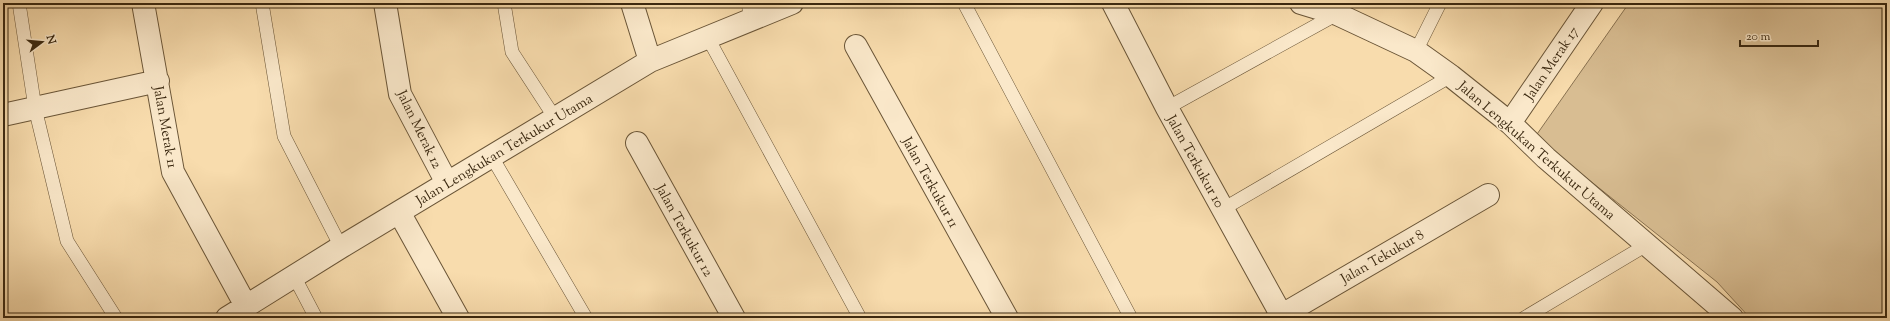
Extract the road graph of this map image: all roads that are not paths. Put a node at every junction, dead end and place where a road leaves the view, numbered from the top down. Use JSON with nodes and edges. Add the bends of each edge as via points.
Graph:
{"nodes":[{"id":1,"x":19,"y":3,"type":"edge"},
{"id":2,"x":143,"y":3,"type":"edge"},
{"id":3,"x":262,"y":3,"type":"edge"},
{"id":4,"x":385,"y":3,"type":"edge"},
{"id":5,"x":504,"y":3,"type":"edge"},
{"id":6,"x":632,"y":3,"type":"edge"},
{"id":7,"x":792,"y":3,"type":"edge"},
{"id":8,"x":964,"y":3,"type":"edge"},
{"id":9,"x":1113,"y":3,"type":"edge"},
{"id":10,"x":1440,"y":3,"type":"edge"},
{"id":11,"x":1592,"y":3,"type":"edge"},
{"id":12,"x":1310,"y":4,"type":"edge"},
{"id":13,"x":749,"y":11,"type":"edge"},
{"id":14,"x":1337,"y":14,"type":"junction"},
{"id":15,"x":708,"y":38,"type":"junction"},
{"id":16,"x":856,"y":46,"type":"dead end"},
{"id":17,"x":1416,"y":51,"type":"junction"},
{"id":18,"x":650,"y":61,"type":"junction"},
{"id":19,"x":1451,"y":76,"type":"junction"},
{"id":20,"x":158,"y":81,"type":"junction"},
{"id":21,"x":35,"y":108,"type":"junction"},
{"id":22,"x":1166,"y":108,"type":"junction"},
{"id":23,"x":3,"y":115,"type":"edge"},
{"id":24,"x":555,"y":118,"type":"junction"},
{"id":25,"x":1510,"y":123,"type":"junction"},
{"id":26,"x":637,"y":143,"type":"dead end"},
{"id":27,"x":492,"y":156,"type":"junction"},
{"id":28,"x":447,"y":183,"type":"junction"},
{"id":29,"x":1488,"y":195,"type":"dead end"},
{"id":30,"x":1223,"y":209,"type":"junction"},
{"id":31,"x":399,"y":212,"type":"junction"},
{"id":32,"x":1648,"y":244,"type":"junction"},
{"id":33,"x":341,"y":247,"type":"junction"},
{"id":34,"x":294,"y":276,"type":"junction"},
{"id":35,"x":246,"y":306,"type":"junction"},
{"id":36,"x":1280,"y":317,"type":"edge"},
{"id":37,"x":116,"y":318,"type":"edge"},
{"id":38,"x":227,"y":318,"type":"edge"},
{"id":39,"x":316,"y":318,"type":"edge"},
{"id":40,"x":458,"y":318,"type":"edge"},
{"id":41,"x":586,"y":318,"type":"edge"},
{"id":42,"x":734,"y":318,"type":"edge"},
{"id":43,"x":860,"y":318,"type":"edge"},
{"id":44,"x":1007,"y":318,"type":"edge"},
{"id":45,"x":1132,"y":318,"type":"edge"},
{"id":46,"x":1524,"y":318,"type":"edge"},
{"id":47,"x":1732,"y":318,"type":"edge"}],
"edges":[{"from":1,"to":21,"type":"lane"},
{"from":2,"to":20,"type":"street","name":"Jalan Merak 11"},
{"from":3,"to":33,"type":"lane","via":[[284,136]]},
{"from":4,"to":28,"type":"street","name":"Jalan Merak 12","via":[[400,94]]},
{"from":5,"to":24,"type":"lane","via":[[512,52]]},
{"from":6,"to":18,"type":"street"},
{"from":7,"to":13,"type":"street","name":"Jalan Lengkukan Terkukur Utama"},
{"from":8,"to":45,"type":"lane"},
{"from":9,"to":22,"type":"street","name":"Jalan Terkukur 10"},
{"from":10,"to":17,"type":"lane"},
{"from":11,"to":25,"type":"street","name":"Jalan Merak 17"},
{"from":12,"to":14,"type":"street","name":"Jalan Lengkukan Terkukur Utama"},
{"from":13,"to":15,"type":"street","name":"Jalan Lengkukan Terkukur Utama"},
{"from":14,"to":17,"type":"street","name":"Jalan Lengkukan Terkukur Utama"},
{"from":14,"to":22,"type":"lane"},
{"from":15,"to":18,"type":"street","name":"Jalan Lengkukan Terkukur Utama"},
{"from":15,"to":43,"type":"lane"},
{"from":16,"to":44,"type":"street","name":"Jalan Terkukur 11"},
{"from":17,"to":19,"type":"street","name":"Jalan Lengkukan Terkukur Utama"},
{"from":18,"to":24,"type":"street","name":"Jalan Lengkukan Terkukur Utama"},
{"from":19,"to":25,"type":"street","name":"Jalan Lengkukan Terkukur Utama"},
{"from":19,"to":30,"type":"lane"},
{"from":20,"to":21,"type":"street"},
{"from":20,"to":35,"type":"street","name":"Jalan Merak 11","via":[[173,172]]},
{"from":21,"to":23,"type":"street"},
{"from":21,"to":37,"type":"lane","via":[[67,241]]},
{"from":22,"to":30,"type":"street","name":"Jalan Terkukur 10"},
{"from":24,"to":27,"type":"street","name":"Jalan Lengkukan Terkukur Utama"},
{"from":25,"to":32,"type":"street","name":"Jalan Lengkukan Terkukur Utama","via":[[1546,158]]},
{"from":26,"to":42,"type":"street","name":"Jalan Terkukur 12"},
{"from":27,"to":28,"type":"street","name":"Jalan Lengkukan Terkukur Utama"},
{"from":27,"to":41,"type":"lane"},
{"from":28,"to":31,"type":"street","name":"Jalan Lengkukan Terkukur Utama"},
{"from":29,"to":36,"type":"street","name":"Jalan Tekukur 8"},
{"from":30,"to":36,"type":"street","name":"Jalan Terkukur 10"},
{"from":31,"to":33,"type":"street","name":"Jalan Lengkukan Terkukur Utama"},
{"from":31,"to":40,"type":"street"},
{"from":32,"to":46,"type":"lane"},
{"from":32,"to":47,"type":"street","name":"Jalan Lengkukan Terkukur Utama"},
{"from":33,"to":34,"type":"street","name":"Jalan Lengkukan Terkukur Utama"},
{"from":34,"to":35,"type":"street","name":"Jalan Lengkukan Terkukur Utama"},
{"from":34,"to":39,"type":"lane"},
{"from":35,"to":38,"type":"street","name":"Jalan Lengkukan Terkukur Utama"}]}
